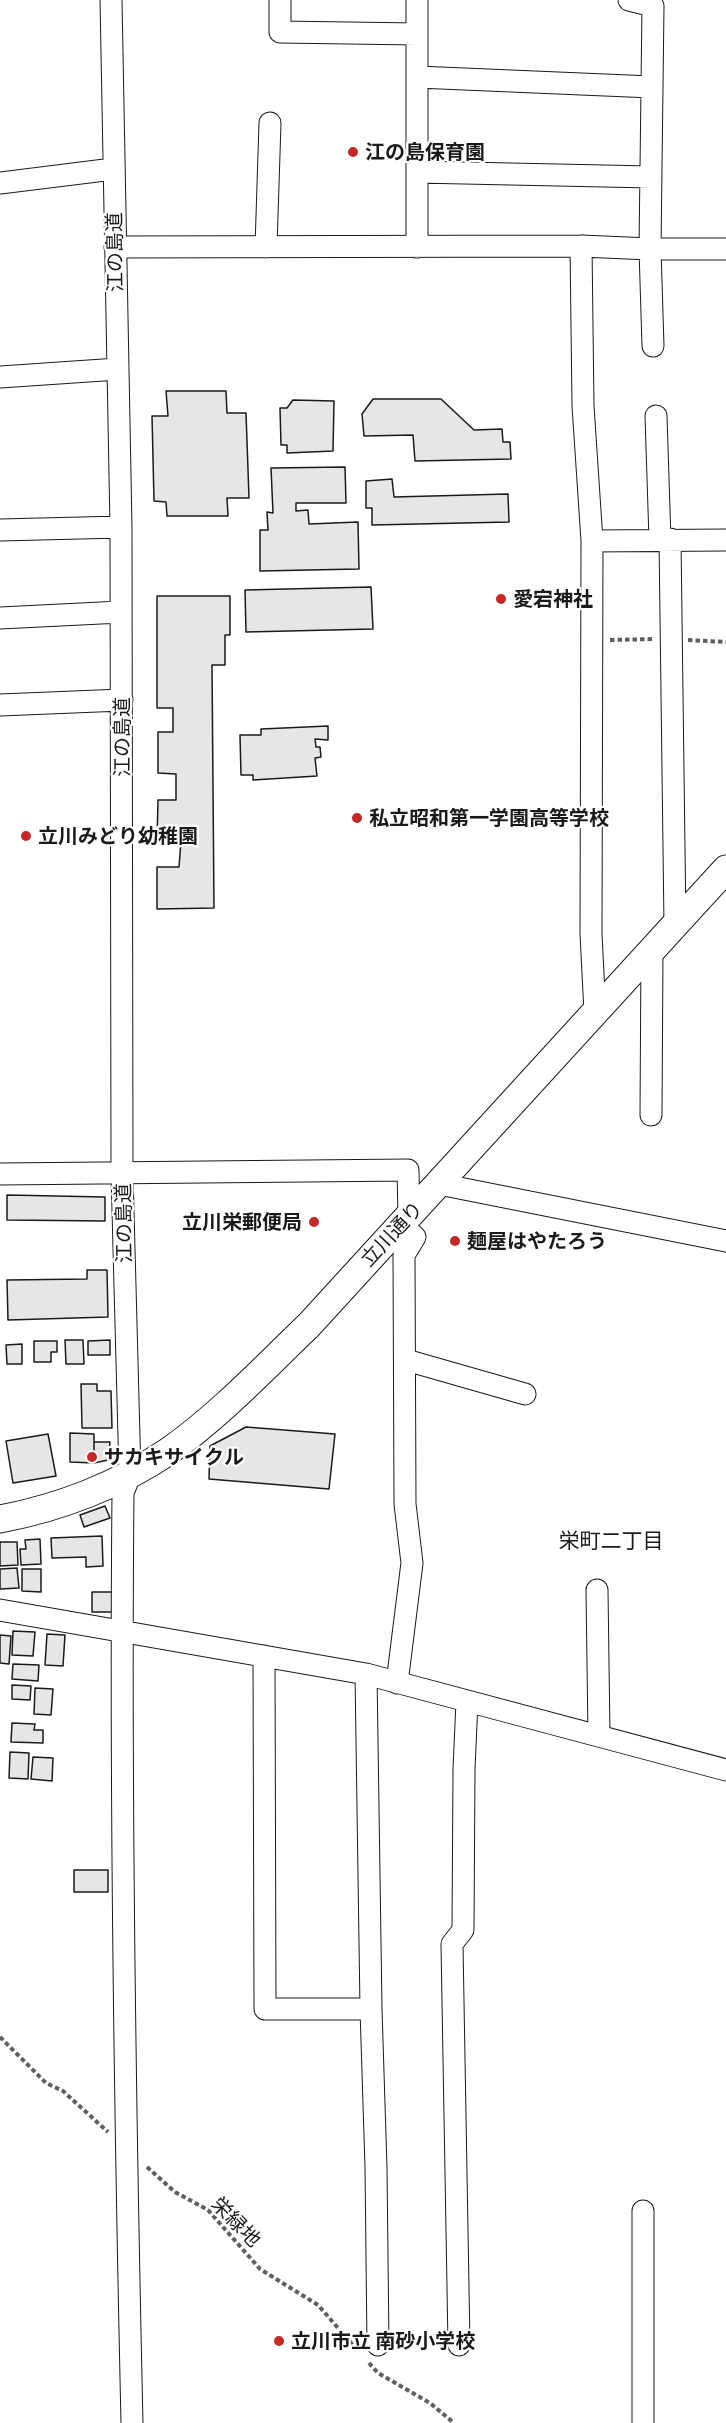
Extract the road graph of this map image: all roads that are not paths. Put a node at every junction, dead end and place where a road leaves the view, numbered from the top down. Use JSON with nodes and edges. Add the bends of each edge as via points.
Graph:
{"nodes":[{"id":1,"x":111,"y":0,"type":"edge"},
{"id":2,"x":280,"y":0,"type":"edge"},
{"id":3,"x":417,"y":0,"type":"edge"},
{"id":4,"x":629,"y":0,"type":"edge"},
{"id":5,"x":417,"y":34,"type":"junction"},
{"id":6,"x":417,"y":78,"type":"junction"},
{"id":7,"x":652,"y":87,"type":"junction"},
{"id":8,"x":270,"y":123,"type":"dead end"},
{"id":9,"x":113,"y":169,"type":"junction"},
{"id":10,"x":417,"y":172,"type":"junction"},
{"id":11,"x":651,"y":177,"type":"junction"},
{"id":12,"x":0,"y":183,"type":"edge"},
{"id":13,"x":581,"y":246,"type":"junction"},
{"id":14,"x":115,"y":247,"type":"junction"},
{"id":15,"x":266,"y":247,"type":"junction"},
{"id":16,"x":417,"y":247,"type":"junction"},
{"id":17,"x":650,"y":249,"type":"junction"},
{"id":18,"x":726,"y":249,"type":"edge"},
{"id":19,"x":653,"y":346,"type":"dead end"},
{"id":20,"x":118,"y":369,"type":"junction"},
{"id":21,"x":0,"y":377,"type":"edge"},
{"id":22,"x":656,"y":416,"type":"dead end"},
{"id":23,"x":121,"y":527,"type":"junction"},
{"id":24,"x":0,"y":530,"type":"edge"},
{"id":25,"x":665,"y":540,"type":"junction"},
{"id":26,"x":726,"y":540,"type":"edge"},
{"id":27,"x":592,"y":541,"type":"junction"},
{"id":28,"x":122,"y":612,"type":"junction"},
{"id":29,"x":0,"y":618,"type":"edge"},
{"id":30,"x":122,"y":700,"type":"junction"},
{"id":31,"x":0,"y":705,"type":"edge"},
{"id":32,"x":726,"y":869,"type":"edge"},
{"id":33,"x":675,"y":925,"type":"junction"},
{"id":34,"x":652,"y":950,"type":"junction"},
{"id":35,"x":595,"y":1013,"type":"junction"},
{"id":36,"x":651,"y":1115,"type":"dead end"},
{"id":37,"x":122,"y":1173,"type":"junction"},
{"id":38,"x":0,"y":1174,"type":"edge"},
{"id":39,"x":439,"y":1184,"type":"junction"},
{"id":40,"x":405,"y":1220,"type":"junction"},
{"id":41,"x":726,"y":1241,"type":"edge"},
{"id":42,"x":406,"y":1360,"type":"junction"},
{"id":43,"x":525,"y":1394,"type":"dead end"},
{"id":44,"x":130,"y":1475,"type":"junction"},
{"id":45,"x":0,"y":1520,"type":"edge"},
{"id":46,"x":597,"y":1590,"type":"dead end"},
{"id":47,"x":0,"y":1610,"type":"edge"},
{"id":48,"x":122,"y":1633,"type":"junction"},
{"id":49,"x":264,"y":1656,"type":"junction"},
{"id":50,"x":366,"y":1674,"type":"junction"},
{"id":51,"x":396,"y":1683,"type":"junction"},
{"id":52,"x":467,"y":1701,"type":"junction"},
{"id":53,"x":599,"y":1737,"type":"junction"},
{"id":54,"x":726,"y":1770,"type":"edge"},
{"id":55,"x":370,"y":2009,"type":"junction"},
{"id":56,"x":643,"y":2211,"type":"dead end"},
{"id":57,"x":459,"y":2344,"type":"dead end"},
{"id":58,"x":378,"y":2345,"type":"dead end"},
{"id":59,"x":132,"y":2423,"type":"edge"},
{"id":60,"x":643,"y":2423,"type":"edge"}],
"edges":[{"from":1,"to":9,"type":"street","name":"江の島道"},
{"from":2,"to":5,"type":"street","via":[[280,32]]},
{"from":3,"to":5,"type":"street"},
{"from":4,"to":7,"type":"street","via":[[653,6]]},
{"from":5,"to":6,"type":"street"},
{"from":6,"to":7,"type":"street"},
{"from":6,"to":10,"type":"street"},
{"from":7,"to":11,"type":"street"},
{"from":8,"to":15,"type":"street"},
{"from":9,"to":12,"type":"street"},
{"from":9,"to":14,"type":"street","name":"江の島道"},
{"from":10,"to":11,"type":"street"},
{"from":10,"to":16,"type":"street"},
{"from":11,"to":17,"type":"street"},
{"from":13,"to":16,"type":"street"},
{"from":13,"to":17,"type":"street"},
{"from":13,"to":27,"type":"street","via":[[583,406]]},
{"from":14,"to":15,"type":"street"},
{"from":14,"to":20,"type":"street","name":"江の島道"},
{"from":15,"to":16,"type":"street"},
{"from":17,"to":18,"type":"street"},
{"from":17,"to":19,"type":"street"},
{"from":20,"to":21,"type":"street"},
{"from":20,"to":23,"type":"street","name":"江の島道"},
{"from":22,"to":25,"type":"street"},
{"from":23,"to":24,"type":"street"},
{"from":23,"to":28,"type":"street","name":"江の島道"},
{"from":25,"to":26,"type":"street"},
{"from":25,"to":27,"type":"street"},
{"from":25,"to":33,"type":"street"},
{"from":27,"to":35,"type":"street","via":[[591,934]]},
{"from":28,"to":29,"type":"street"},
{"from":28,"to":30,"type":"street","name":"江の島道"},
{"from":30,"to":31,"type":"street"},
{"from":30,"to":37,"type":"street","name":"江の島道"},
{"from":32,"to":33,"type":"main road","name":"立川通り"},
{"from":33,"to":34,"type":"main road","name":"立川通り"},
{"from":34,"to":35,"type":"main road","name":"立川通り"},
{"from":34,"to":36,"type":"street"},
{"from":35,"to":39,"type":"main road","name":"立川通り"},
{"from":37,"to":38,"type":"street"},
{"from":37,"to":40,"type":"street","via":[[408,1170]]},
{"from":37,"to":44,"type":"street","name":"江の島道"},
{"from":39,"to":40,"type":"main road","name":"立川通り"},
{"from":39,"to":41,"type":"street"},
{"from":40,"to":42,"type":"street","via":[[415,1237],[404,1256]]},
{"from":40,"to":44,"type":"main road","name":"立川通り","via":[[309,1325],[250,1381],[169,1450]]},
{"from":42,"to":43,"type":"street"},
{"from":42,"to":51,"type":"street","via":[[405,1504],[412,1563]]},
{"from":44,"to":45,"type":"main road","name":"立川通り","via":[[85,1495]]},
{"from":44,"to":48,"type":"street","name":"江の島道","via":[[123,1493]]},
{"from":46,"to":53,"type":"street"},
{"from":47,"to":48,"type":"street"},
{"from":48,"to":49,"type":"street"},
{"from":48,"to":59,"type":"street","name":"江の島道","via":[[125,2148]]},
{"from":49,"to":50,"type":"street"},
{"from":49,"to":55,"type":"street","via":[[265,2009]]},
{"from":50,"to":51,"type":"street"},
{"from":50,"to":55,"type":"street"},
{"from":51,"to":52,"type":"street"},
{"from":52,"to":53,"type":"street"},
{"from":52,"to":57,"type":"street","via":[[463,1930],[452,1944]]},
{"from":53,"to":54,"type":"street"},
{"from":55,"to":58,"type":"street"},
{"from":56,"to":60,"type":"street"}]}
